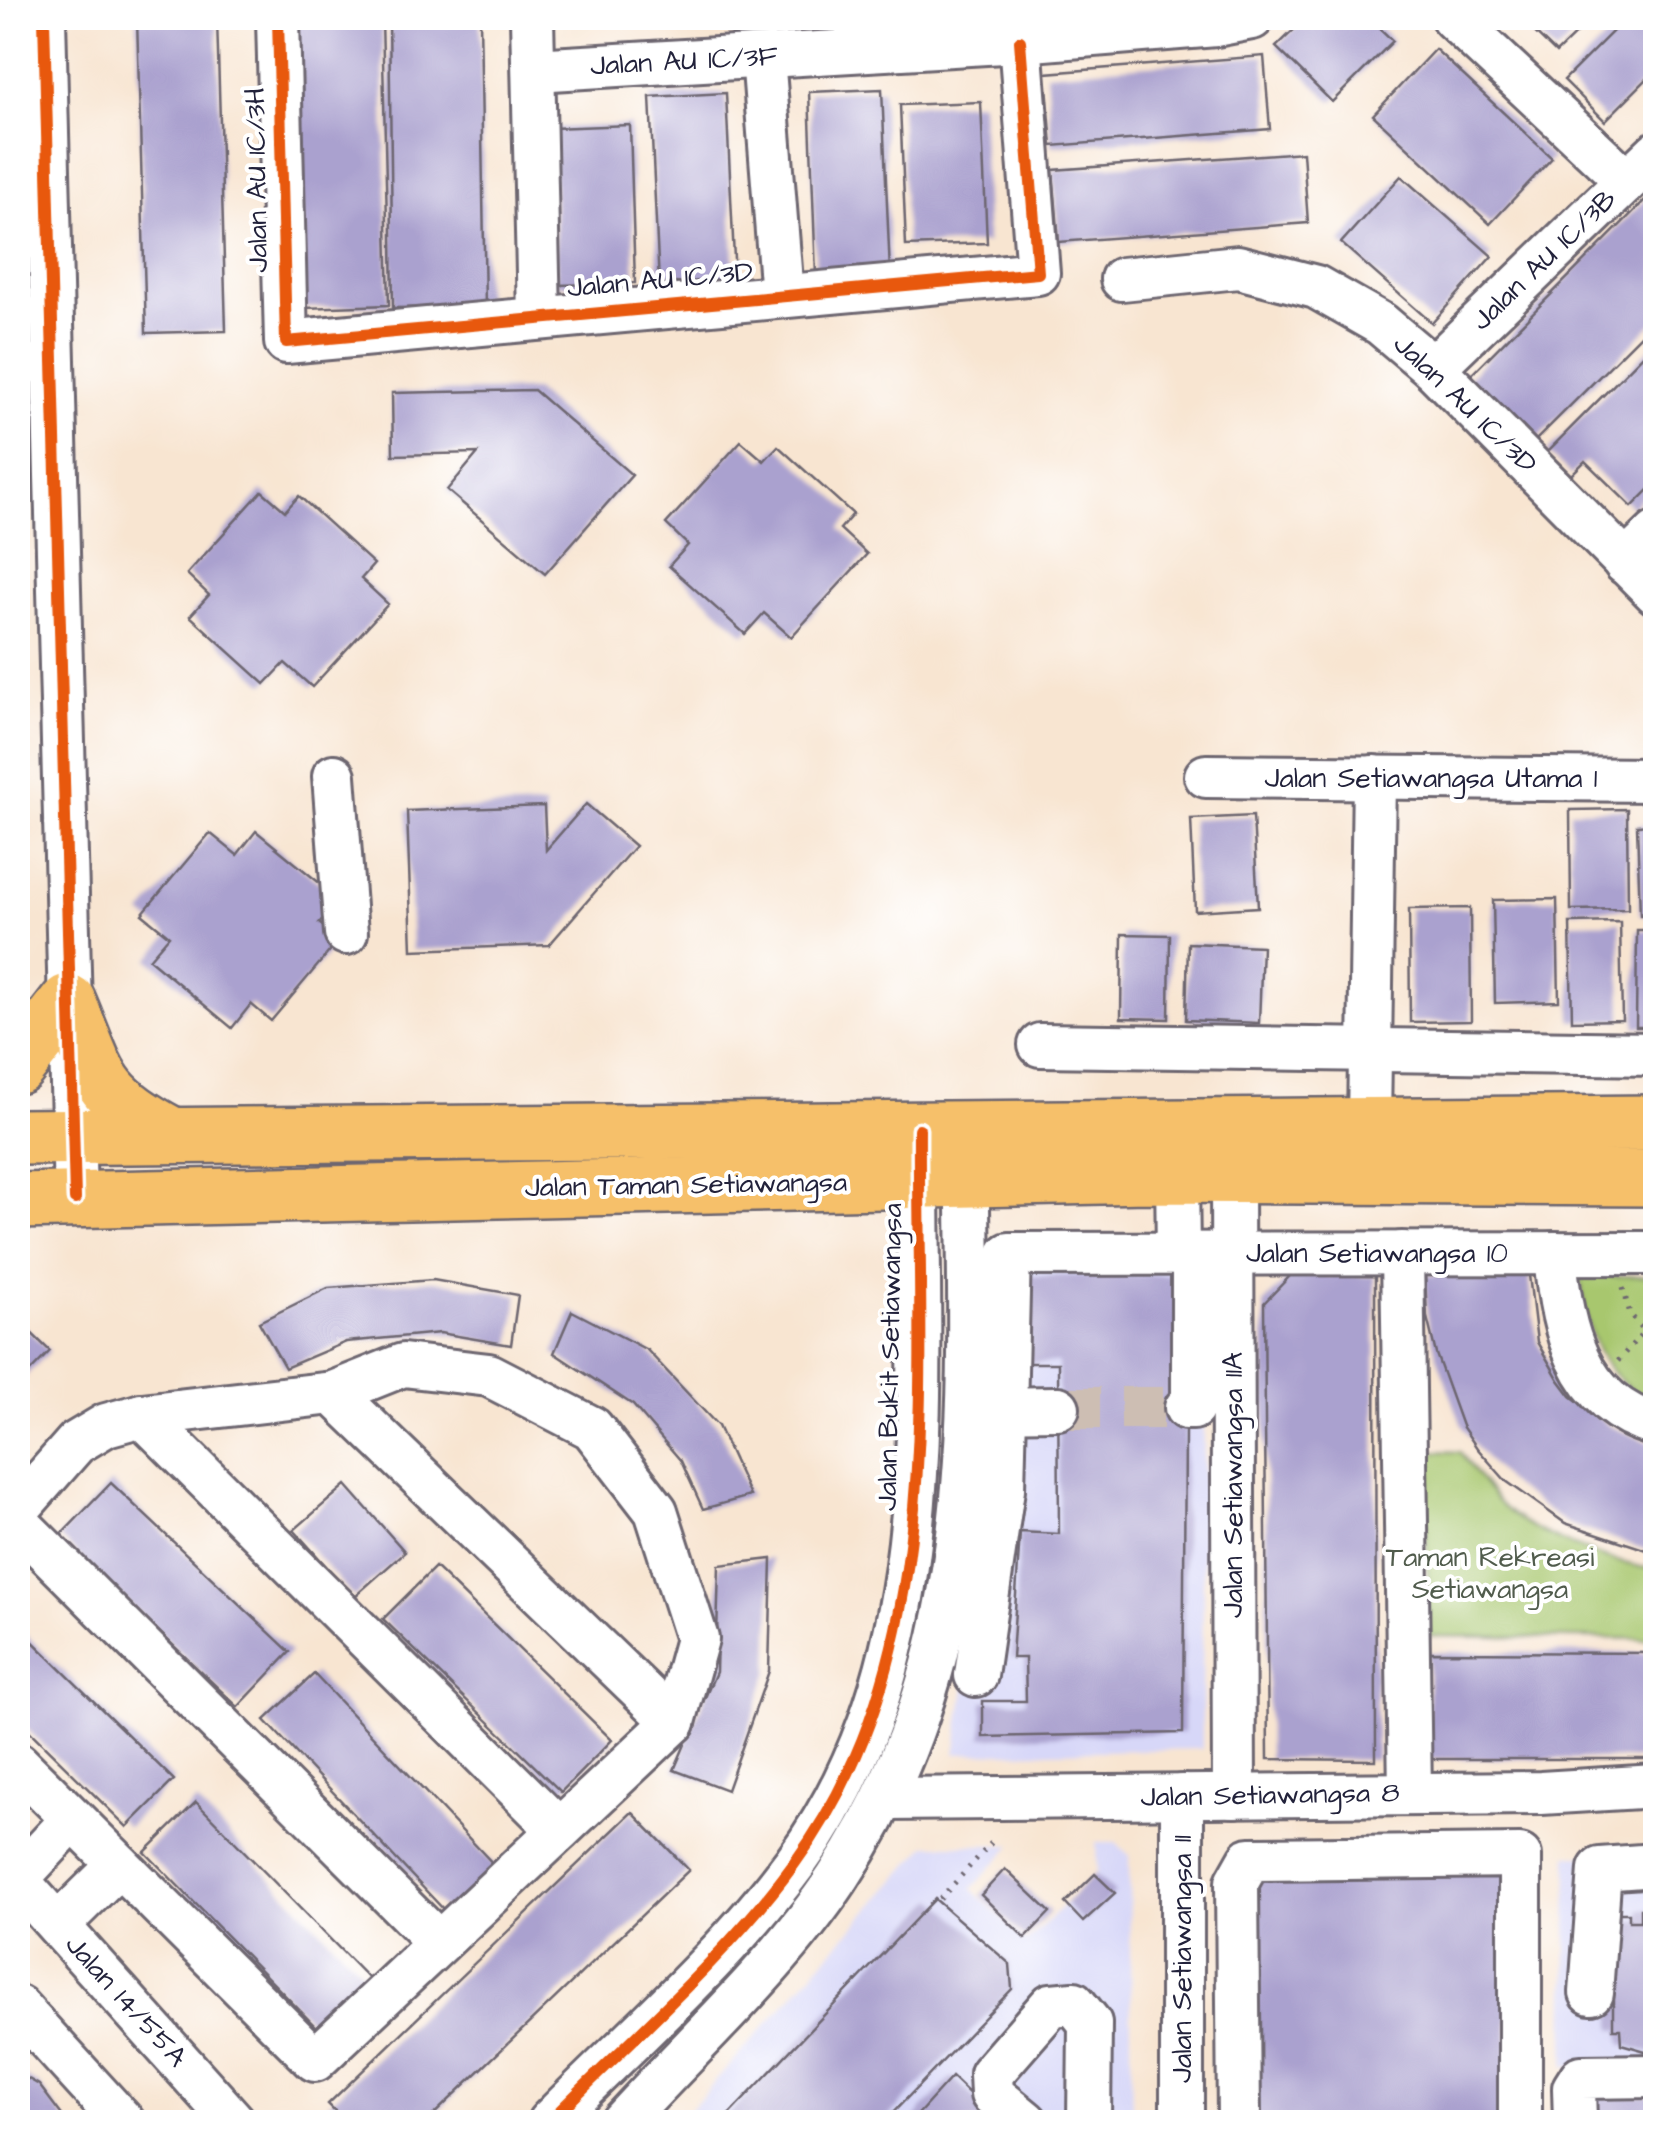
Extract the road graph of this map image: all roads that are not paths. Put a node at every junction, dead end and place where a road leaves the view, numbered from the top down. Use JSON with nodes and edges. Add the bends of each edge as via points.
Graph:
{"nodes":[{"id":1,"x":44,"y":18,"type":"edge"},
{"id":2,"x":278,"y":18,"type":"edge"},
{"id":3,"x":532,"y":18,"type":"edge"},
{"id":4,"x":1252,"y":18,"type":"edge"},
{"id":5,"x":1453,"y":18,"type":"edge"},
{"id":6,"x":1020,"y":41,"type":"junction"},
{"id":7,"x":764,"y":57,"type":"junction"},
{"id":8,"x":534,"y":70,"type":"junction"},
{"id":9,"x":1641,"y":166,"type":"edge"},
{"id":10,"x":34,"y":199,"type":"edge"},
{"id":11,"x":1122,"y":279,"type":"dead end"},
{"id":12,"x":782,"y":295,"type":"junction"},
{"id":13,"x":539,"y":316,"type":"junction"},
{"id":14,"x":286,"y":342,"type":"joint"},
{"id":15,"x":1433,"y":368,"type":"junction"},
{"id":16,"x":1656,"y":533,"type":"edge"},
{"id":17,"x":1625,"y":562,"type":"junction"},
{"id":18,"x":1656,"y":593,"type":"edge"},
{"id":19,"x":334,"y":776,"type":"dead end"},
{"id":20,"x":1206,"y":776,"type":"dead end"},
{"id":21,"x":1374,"y":777,"type":"junction"},
{"id":22,"x":1656,"y":780,"type":"edge"},
{"id":23,"x":346,"y":933,"type":"dead end"},
{"id":24,"x":68,"y":1002,"type":"junction"},
{"id":25,"x":1040,"y":1045,"type":"dead end"},
{"id":26,"x":1372,"y":1052,"type":"junction"},
{"id":27,"x":1656,"y":1054,"type":"edge"},
{"id":28,"x":18,"y":1066,"type":"edge"},
{"id":29,"x":1369,"y":1124,"type":"junction"},
{"id":30,"x":1656,"y":1124,"type":"edge"},
{"id":31,"x":168,"y":1133,"type":"junction"},
{"id":32,"x":73,"y":1136,"type":"junction"},
{"id":33,"x":18,"y":1137,"type":"edge"},
{"id":34,"x":943,"y":1154,"type":"junction"},
{"id":35,"x":1177,"y":1175,"type":"junction"},
{"id":36,"x":1232,"y":1175,"type":"junction"},
{"id":37,"x":1656,"y":1178,"type":"edge"},
{"id":38,"x":75,"y":1199,"type":"junction"},
{"id":39,"x":18,"y":1201,"type":"edge"},
{"id":40,"x":1201,"y":1253,"type":"junction"},
{"id":41,"x":1402,"y":1253,"type":"junction"},
{"id":42,"x":1556,"y":1253,"type":"junction"},
{"id":43,"x":1656,"y":1253,"type":"edge"},
{"id":44,"x":333,"y":1394,"type":"junction"},
{"id":45,"x":1058,"y":1408,"type":"tunnel mouth"},
{"id":46,"x":1186,"y":1408,"type":"dead end"},
{"id":47,"x":989,"y":1409,"type":"junction"},
{"id":48,"x":142,"y":1415,"type":"junction"},
{"id":49,"x":1656,"y":1425,"type":"edge"},
{"id":50,"x":967,"y":1457,"type":"junction"},
{"id":51,"x":918,"y":1480,"type":"junction"},
{"id":52,"x":18,"y":1509,"type":"edge"},
{"id":53,"x":18,"y":1523,"type":"edge"},
{"id":54,"x":934,"y":1671,"type":"junction"},
{"id":55,"x":674,"y":1722,"type":"junction"},
{"id":56,"x":18,"y":1764,"type":"edge"},
{"id":57,"x":1656,"y":1786,"type":"edge"},
{"id":58,"x":1410,"y":1793,"type":"junction"},
{"id":59,"x":1182,"y":1796,"type":"junction"},
{"id":60,"x":1234,"y":1796,"type":"junction"},
{"id":61,"x":884,"y":1798,"type":"junction"},
{"id":62,"x":73,"y":1819,"type":"junction"},
{"id":63,"x":558,"y":1830,"type":"junction"},
{"id":64,"x":1656,"y":1864,"type":"edge"},
{"id":65,"x":119,"y":1865,"type":"junction"},
{"id":66,"x":18,"y":1879,"type":"edge"},
{"id":67,"x":58,"y":1925,"type":"junction"},
{"id":68,"x":438,"y":1942,"type":"junction"},
{"id":69,"x":1591,"y":1994,"type":"dead end"},
{"id":70,"x":18,"y":2007,"type":"edge"},
{"id":71,"x":1656,"y":2076,"type":"edge"},
{"id":72,"x":123,"y":2122,"type":"edge"},
{"id":73,"x":234,"y":2122,"type":"edge"},
{"id":74,"x":549,"y":2122,"type":"edge"},
{"id":75,"x":622,"y":2122,"type":"edge"},
{"id":76,"x":1026,"y":2122,"type":"edge"},
{"id":77,"x":1089,"y":2122,"type":"edge"},
{"id":78,"x":1182,"y":2122,"type":"edge"},
{"id":79,"x":1239,"y":2122,"type":"edge"},
{"id":80,"x":1520,"y":2122,"type":"edge"},
{"id":81,"x":1575,"y":2122,"type":"edge"}],
"edges":[{"from":1,"to":10,"type":"street"},
{"from":2,"to":14,"type":"street","name":"Jalan AU 1C/3H"},
{"from":3,"to":8,"type":"street"},
{"from":4,"to":6,"type":"street","name":"Jalan AU 1C/3F"},
{"from":5,"to":9,"type":"street"},
{"from":6,"to":7,"type":"street","name":"Jalan AU 1C/3F"},
{"from":6,"to":12,"type":"street","name":"Jalan AU 1C/3D","via":[[1038,273]]},
{"from":7,"to":8,"type":"street","name":"Jalan AU 1C/3F"},
{"from":7,"to":12,"type":"street"},
{"from":8,"to":13,"type":"street"},
{"from":9,"to":15,"type":"street","name":"Jalan AU 1C/3B"},
{"from":10,"to":24,"type":"street"},
{"from":11,"to":15,"type":"street","name":"Jalan AU 1C/3D","via":[[1238,267],[1316,287],[1381,324]]},
{"from":12,"to":13,"type":"street","name":"Jalan AU 1C/3D"},
{"from":13,"to":14,"type":"street","name":"Jalan AU 1C/3D"},
{"from":15,"to":17,"type":"street","name":"Jalan AU 1C/3D"},
{"from":16,"to":17,"type":"street"},
{"from":17,"to":18,"type":"street","name":"Jalan AU 1C/3D"},
{"from":19,"to":23,"type":"street"},
{"from":20,"to":21,"type":"street","name":"Jalan Setiawangsa Utama 1"},
{"from":21,"to":22,"type":"street","name":"Jalan Setiawangsa Utama 1"},
{"from":21,"to":26,"type":"street"},
{"from":24,"to":28,"type":"main road"},
{"from":24,"to":31,"type":"main road","via":[[105,1090],[128,1112]]},
{"from":24,"to":32,"type":"street"},
{"from":25,"to":26,"type":"street"},
{"from":26,"to":27,"type":"street"},
{"from":26,"to":29,"type":"street"},
{"from":29,"to":30,"type":"main road","name":"Jalan Taman Setiawangsa"},
{"from":29,"to":34,"type":"main road","name":"Jalan Taman Setiawangsa"},
{"from":31,"to":32,"type":"main road","name":"Jalan Taman Setiawangsa"},
{"from":31,"to":34,"type":"main road","name":"Jalan Taman Setiawangsa"},
{"from":32,"to":33,"type":"main road","name":"Jalan Taman Setiawangsa"},
{"from":32,"to":38,"type":"street"},
{"from":34,"to":35,"type":"main road","name":"Jalan Taman Setiawangsa"},
{"from":34,"to":38,"type":"main road","name":"Jalan Taman Setiawangsa"},
{"from":34,"to":47,"type":"street"},
{"from":34,"to":51,"type":"street","name":"Jalan Bukit Setiawangsa"},
{"from":35,"to":36,"type":"main road","name":"Jalan Taman Setiawangsa"},
{"from":35,"to":40,"type":"street"},
{"from":36,"to":37,"type":"main road","name":"Jalan Taman Setiawangsa"},
{"from":36,"to":40,"type":"street","name":"Jalan Setiawangsa 11A"},
{"from":38,"to":39,"type":"main road","name":"Jalan Taman Setiawangsa"},
{"from":40,"to":41,"type":"street","name":"Jalan Setiawangsa 10"},
{"from":40,"to":46,"type":"street","via":[[1193,1408]]},
{"from":40,"to":47,"type":"street","name":"Jalan Setiawangsa 10","via":[[1009,1254]]},
{"from":40,"to":60,"type":"street","name":"Jalan Setiawangsa 11A"},
{"from":41,"to":42,"type":"street","name":"Jalan Setiawangsa 10"},
{"from":41,"to":58,"type":"street"},
{"from":42,"to":43,"type":"street","name":"Jalan Setiawangsa 10"},
{"from":42,"to":49,"type":"street","via":[[1561,1319],[1581,1367],[1621,1408]]},
{"from":44,"to":48,"type":"street"},
{"from":44,"to":55,"type":"street"},
{"from":44,"to":55,"type":"street","via":[[403,1365],[489,1375],[592,1428],[656,1511],[698,1639]]},
{"from":45,"to":47,"type":"street"},
{"from":47,"to":50,"type":"street"},
{"from":47,"to":54,"type":"street","via":[[1003,1489],[990,1675]]},
{"from":48,"to":52,"type":"street","via":[[76,1443]]},
{"from":48,"to":63,"type":"street"},
{"from":50,"to":51,"type":"street"},
{"from":50,"to":54,"type":"street"},
{"from":51,"to":74,"type":"street","name":"Jalan Bukit Setiawangsa","via":[[890,1664],[836,1799],[764,1904]]},
{"from":53,"to":68,"type":"street"},
{"from":54,"to":61,"type":"street"},
{"from":55,"to":63,"type":"street"},
{"from":56,"to":62,"type":"street"},
{"from":57,"to":58,"type":"street","name":"Jalan Setiawangsa 8"},
{"from":58,"to":60,"type":"street","name":"Jalan Setiawangsa 8"},
{"from":59,"to":60,"type":"street","name":"Jalan Setiawangsa 8"},
{"from":59,"to":61,"type":"street","name":"Jalan Setiawangsa 8"},
{"from":59,"to":78,"type":"street","name":"Jalan Setiawangsa 11"},
{"from":61,"to":75,"type":"street","via":[[837,1880],[795,1934]]},
{"from":62,"to":65,"type":"street"},
{"from":62,"to":66,"type":"street"},
{"from":63,"to":68,"type":"street"},
{"from":64,"to":69,"type":"street","via":[[1600,1870]]},
{"from":65,"to":67,"type":"street"},
{"from":65,"to":68,"type":"street","via":[[315,2060]]},
{"from":66,"to":67,"type":"street","name":"Jalan 14/55A"},
{"from":67,"to":73,"type":"street","name":"Jalan 14/55A"},
{"from":70,"to":72,"type":"street"},
{"from":71,"to":81,"type":"street","via":[[1581,2076],[1574,2088]]},
{"from":76,"to":77,"type":"street","via":[[992,2094],[991,2074],[1051,2005],[1074,2003],[1090,2022]]},
{"from":79,"to":80,"type":"street","via":[[1237,1882],[1250,1859],[1520,1856]]}]}
